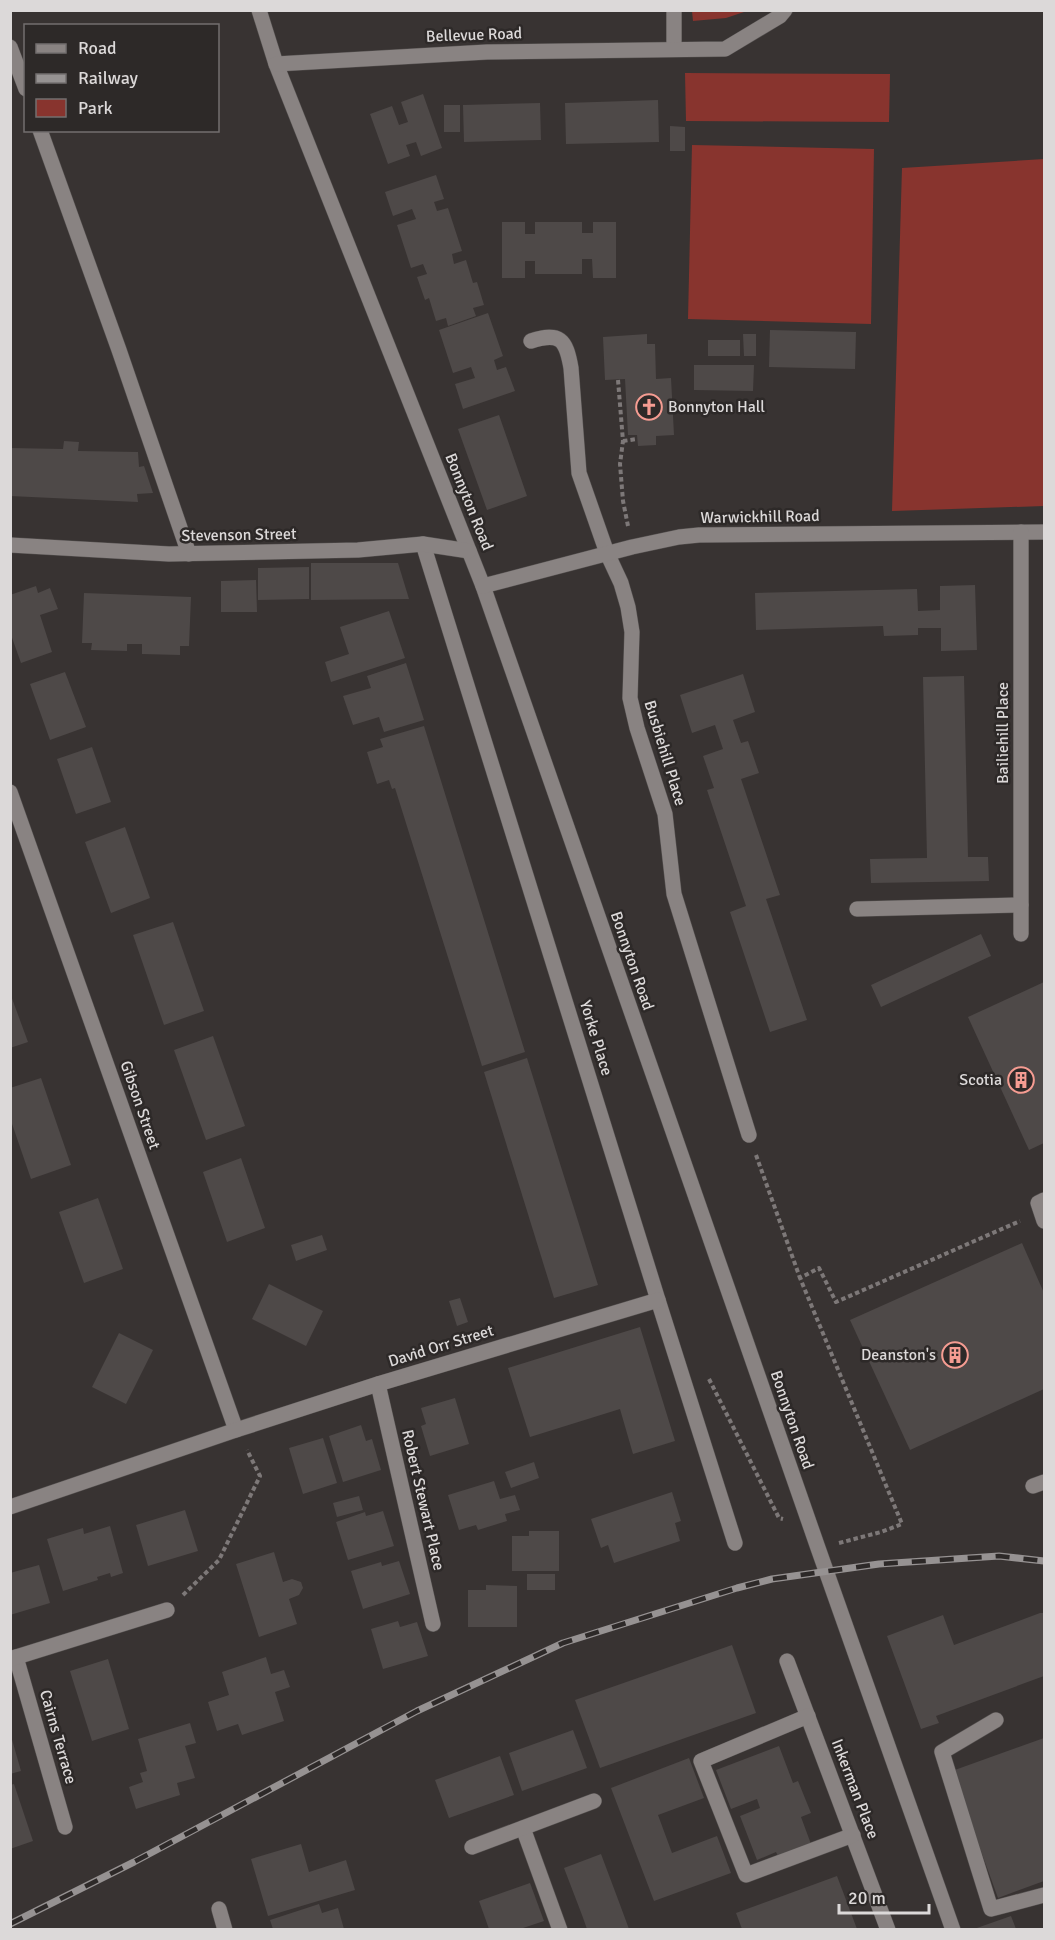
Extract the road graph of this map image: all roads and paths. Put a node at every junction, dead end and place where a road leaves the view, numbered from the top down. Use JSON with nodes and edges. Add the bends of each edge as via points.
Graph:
{"nodes":[{"id":1,"x":260,"y":10,"type":"edge"},
{"id":2,"x":674,"y":10,"type":"edge"},
{"id":3,"x":785,"y":10,"type":"edge"},
{"id":4,"x":10,"y":47,"type":"edge"},
{"id":5,"x":674,"y":49,"type":"junction"},
{"id":6,"x":276,"y":64,"type":"junction"},
{"id":7,"x":24,"y":84,"type":"edge"},
{"id":8,"x":41,"y":132,"type":"edge"},
{"id":9,"x":531,"y":341,"type":"dead end"},
{"id":10,"x":618,"y":380,"type":"dead end"},
{"id":11,"x":637,"y":440,"type":"dead end"},
{"id":12,"x":623,"y":441,"type":"junction"},
{"id":13,"x":1021,"y":532,"type":"junction"},
{"id":14,"x":1044,"y":532,"type":"edge"},
{"id":15,"x":423,"y":544,"type":"junction"},
{"id":16,"x":10,"y":545,"type":"edge"},
{"id":17,"x":632,"y":547,"type":"junction"},
{"id":18,"x":469,"y":551,"type":"junction"},
{"id":19,"x":607,"y":553,"type":"junction"},
{"id":20,"x":189,"y":554,"type":"junction"},
{"id":21,"x":483,"y":586,"type":"junction"},
{"id":22,"x":10,"y":792,"type":"edge"},
{"id":23,"x":1021,"y":905,"type":"junction"},
{"id":24,"x":857,"y":909,"type":"dead end"},
{"id":25,"x":1021,"y":934,"type":"dead end"},
{"id":26,"x":749,"y":1135,"type":"joint"},
{"id":27,"x":1041,"y":1202,"type":"edge"},
{"id":28,"x":1044,"y":1221,"type":"edge"},
{"id":29,"x":800,"y":1278,"type":"junction"},
{"id":30,"x":658,"y":1300,"type":"junction"},
{"id":31,"x":678,"y":1363,"type":"junction"},
{"id":32,"x":378,"y":1384,"type":"junction"},
{"id":33,"x":236,"y":1430,"type":"junction"},
{"id":34,"x":10,"y":1507,"type":"edge"},
{"id":35,"x":808,"y":1521,"type":"junction"},
{"id":36,"x":735,"y":1543,"type":"dead end"},
{"id":37,"x":818,"y":1548,"type":"junction"},
{"id":38,"x":167,"y":1610,"type":"joint"},
{"id":39,"x":433,"y":1624,"type":"dead end"},
{"id":40,"x":13,"y":1658,"type":"edge"},
{"id":41,"x":787,"y":1661,"type":"dead end"},
{"id":42,"x":808,"y":1716,"type":"junction"},
{"id":43,"x":996,"y":1720,"type":"dead end"},
{"id":44,"x":594,"y":1802,"type":"dead end"},
{"id":45,"x":65,"y":1827,"type":"dead end"},
{"id":46,"x":523,"y":1828,"type":"junction"},
{"id":47,"x":853,"y":1835,"type":"junction"},
{"id":48,"x":472,"y":1847,"type":"dead end"},
{"id":49,"x":1044,"y":1895,"type":"edge"},
{"id":50,"x":219,"y":1909,"type":"dead end"},
{"id":51,"x":225,"y":1929,"type":"edge"},
{"id":52,"x":560,"y":1929,"type":"edge"},
{"id":53,"x":888,"y":1929,"type":"edge"},
{"id":54,"x":953,"y":1929,"type":"edge"}],
"edges":[{"from":1,"to":6,"type":"street","name":"Bonnyton Road"},
{"from":2,"to":5,"type":"street"},
{"from":3,"to":5,"type":"street","name":"Bellevue Road","via":[[725,50]]},
{"from":4,"to":7,"type":"street"},
{"from":5,"to":6,"type":"street","name":"Bellevue Road","via":[[487,52]]},
{"from":6,"to":18,"type":"street","name":"Bonnyton Road"},
{"from":8,"to":20,"type":"street"},
{"from":9,"to":19,"type":"street","name":"Busbiehill Place","via":[[552,336],[560,339],[569,354],[579,472]]},
{"from":10,"to":12,"type":"path"},
{"from":11,"to":12,"type":"path"},
{"from":12,"to":17,"type":"path","via":[[623,501]]},
{"from":13,"to":14,"type":"street","name":"Warwickhill Road"},
{"from":13,"to":17,"type":"street","name":"Warwickhill Road","via":[[699,535]]},
{"from":13,"to":23,"type":"street","name":"Bailiehill Place"},
{"from":15,"to":18,"type":"street","name":"Stevenson Street"},
{"from":15,"to":20,"type":"street","name":"Stevenson Street","via":[[358,550]]},
{"from":15,"to":30,"type":"street","name":"Yorke Place"},
{"from":16,"to":20,"type":"street","name":"Stevenson Street"},
{"from":17,"to":19,"type":"street","name":"Warwickhill Road"},
{"from":18,"to":21,"type":"street","name":"Bonnyton Road"},
{"from":19,"to":21,"type":"street","name":"Warwickhill Road"},
{"from":19,"to":26,"type":"street","name":"Busbiehill Place","via":[[628,607],[632,632],[630,698],[665,814],[674,894]]},
{"from":21,"to":35,"type":"street","name":"Bonnyton Road"},
{"from":22,"to":33,"type":"street","name":"Gibson Street"},
{"from":23,"to":24,"type":"street"},
{"from":23,"to":25,"type":"street","name":"Bailiehill Place"},
{"from":26,"to":29,"type":"path"},
{"from":27,"to":28,"type":"street"},
{"from":27,"to":29,"type":"path","via":[[1033,1215],[836,1302],[819,1268]]},
{"from":29,"to":37,"type":"path","via":[[902,1524]]},
{"from":30,"to":31,"type":"street","name":"Yorke Place"},
{"from":30,"to":32,"type":"street","name":"David Orr Street"},
{"from":31,"to":35,"type":"path","via":[[706,1373],[779,1518]]},
{"from":31,"to":36,"type":"street","name":"Yorke Place"},
{"from":32,"to":33,"type":"street","name":"David Orr Street"},
{"from":32,"to":39,"type":"street","name":"Robert Stewart Place"},
{"from":33,"to":34,"type":"street","name":"David Orr Street"},
{"from":33,"to":38,"type":"path","via":[[260,1476],[219,1560]]},
{"from":35,"to":37,"type":"street","name":"Bonnyton Road"},
{"from":37,"to":54,"type":"street","name":"Bonnyton Road"},
{"from":38,"to":40,"type":"street","name":"Cairns Terrace"},
{"from":40,"to":45,"type":"street","name":"Cairns Terrace"},
{"from":41,"to":42,"type":"street","name":"Inkerman Place"},
{"from":42,"to":47,"type":"street","name":"Inkerman Place"},
{"from":42,"to":47,"type":"street","via":[[701,1761],[746,1875]]},
{"from":43,"to":49,"type":"street","via":[[942,1752],[991,1909]]},
{"from":44,"to":46,"type":"street"},
{"from":46,"to":48,"type":"street"},
{"from":46,"to":52,"type":"street"},
{"from":47,"to":53,"type":"street","name":"Inkerman Place"},
{"from":50,"to":51,"type":"street"}]}
